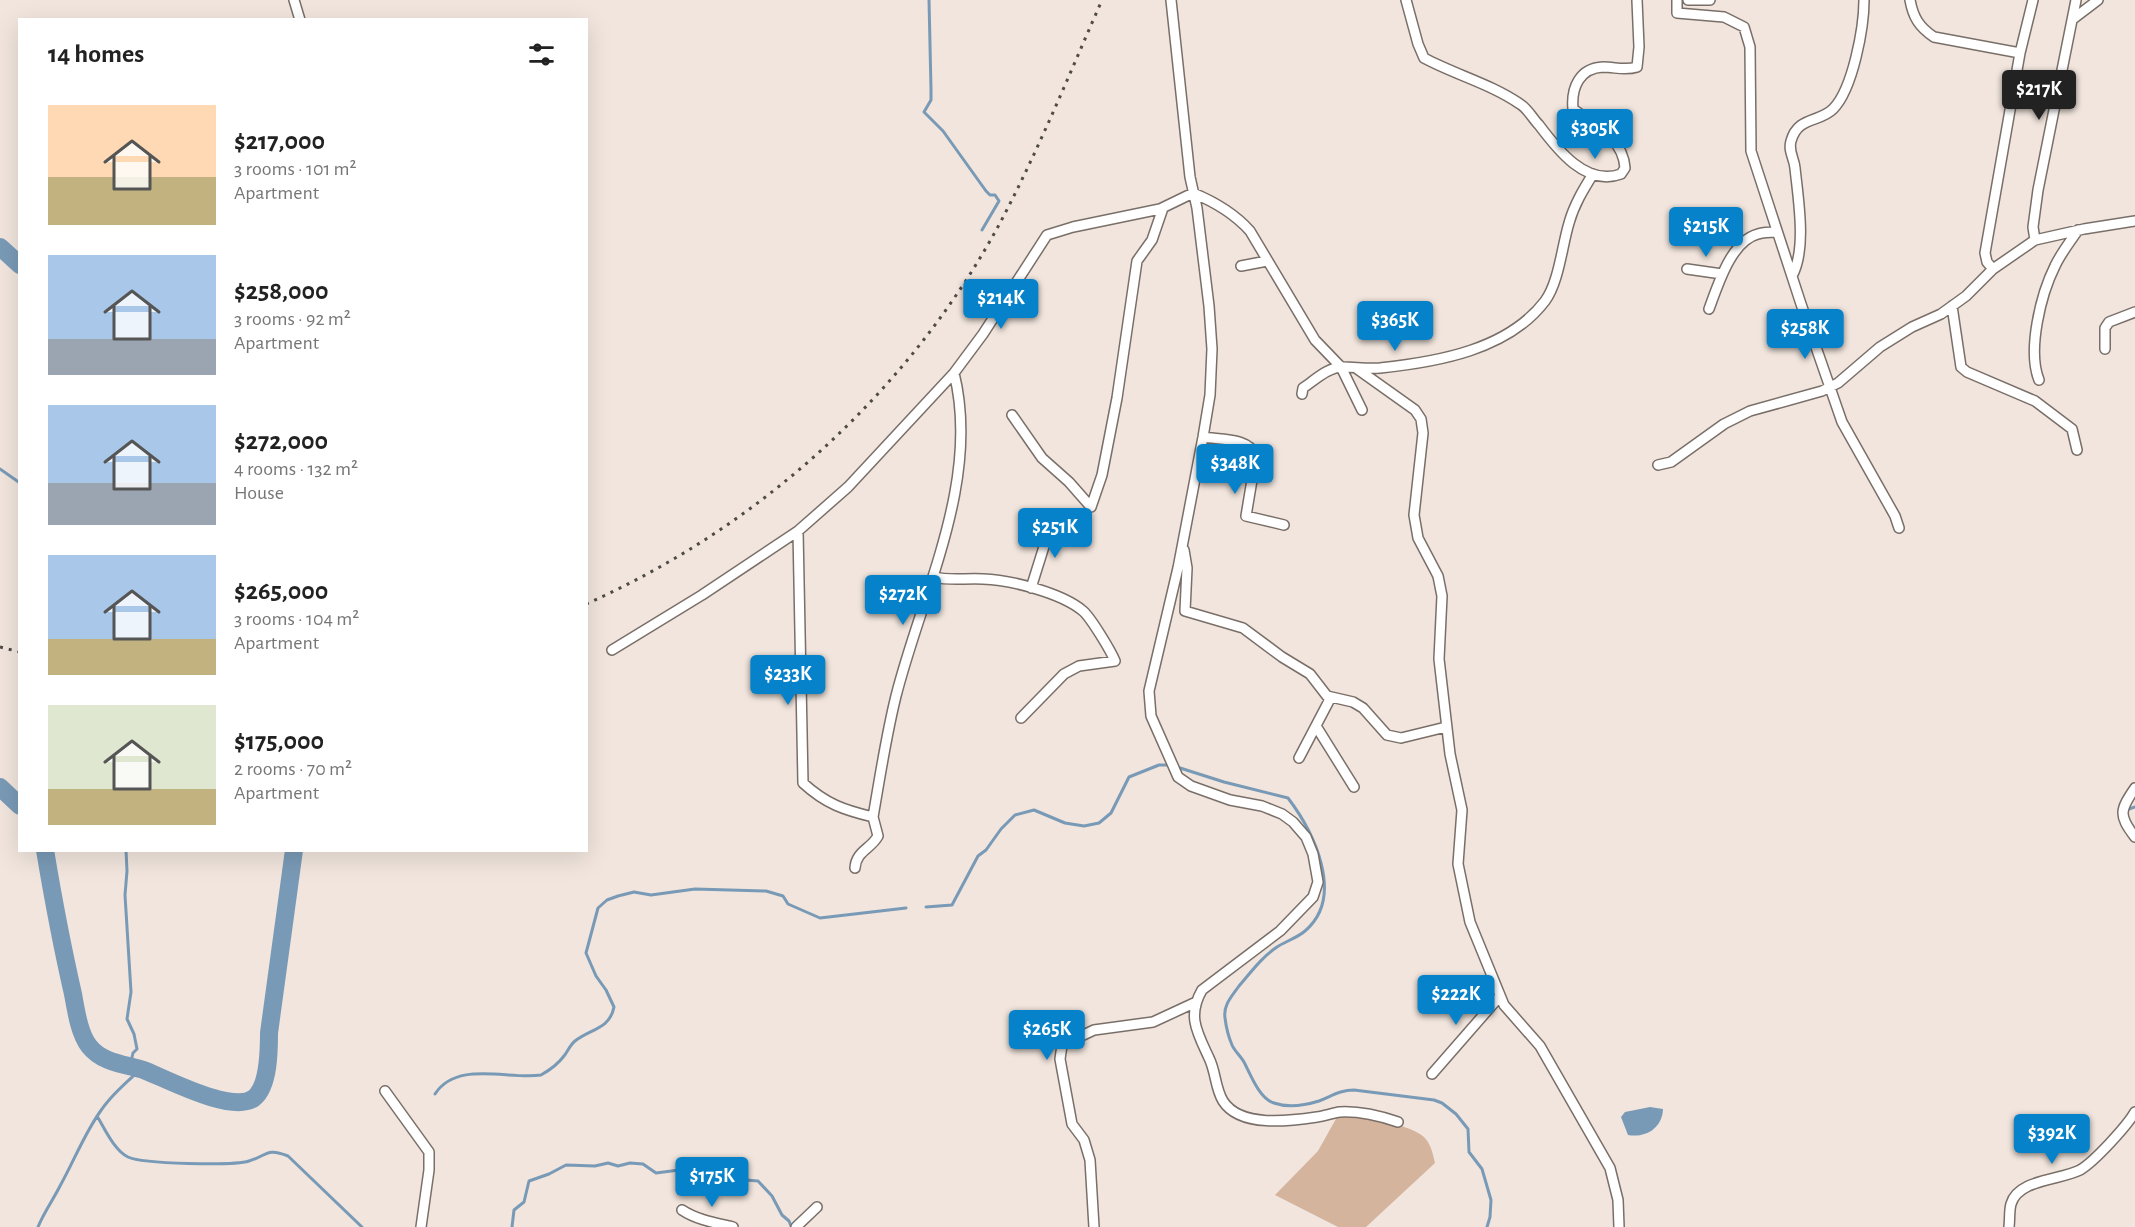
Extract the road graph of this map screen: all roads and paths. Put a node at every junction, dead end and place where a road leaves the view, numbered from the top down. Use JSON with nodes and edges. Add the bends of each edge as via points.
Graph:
{"nodes":[{"id":1,"x":294,"y":0,"type":"edge"},
{"id":2,"x":1171,"y":0,"type":"edge"},
{"id":3,"x":1406,"y":0,"type":"edge"},
{"id":4,"x":1637,"y":0,"type":"edge"},
{"id":5,"x":1677,"y":0,"type":"edge"},
{"id":6,"x":1688,"y":0,"type":"edge"},
{"id":7,"x":1710,"y":0,"type":"edge"},
{"id":8,"x":1864,"y":0,"type":"edge"},
{"id":9,"x":1910,"y":0,"type":"edge"},
{"id":10,"x":2033,"y":0,"type":"edge"},
{"id":11,"x":2076,"y":0,"type":"edge"},
{"id":12,"x":2098,"y":0,"type":"edge"},
{"id":13,"x":299,"y":18,"type":"edge"},
{"id":14,"x":2073,"y":19,"type":"junction"},
{"id":15,"x":2020,"y":53,"type":"junction"},
{"id":16,"x":1593,"y":174,"type":"junction"},
{"id":17,"x":1193,"y":193,"type":"junction"},
{"id":18,"x":1163,"y":207,"type":"junction"},
{"id":19,"x":2135,"y":221,"type":"edge"},
{"id":20,"x":2078,"y":230,"type":"junction"},
{"id":21,"x":2135,"y":231,"type":"edge"},
{"id":22,"x":1777,"y":232,"type":"junction"},
{"id":23,"x":2035,"y":240,"type":"junction"},
{"id":24,"x":1267,"y":261,"type":"junction"},
{"id":25,"x":1241,"y":266,"type":"dead end"},
{"id":26,"x":1687,"y":269,"type":"dead end"},
{"id":27,"x":1993,"y":269,"type":"junction"},
{"id":28,"x":1722,"y":274,"type":"junction"},
{"id":29,"x":1792,"y":276,"type":"junction"},
{"id":30,"x":1952,"y":306,"type":"junction"},
{"id":31,"x":1710,"y":309,"type":"dead end"},
{"id":32,"x":2135,"y":312,"type":"edge"},
{"id":33,"x":2105,"y":349,"type":"dead end"},
{"id":34,"x":1341,"y":367,"type":"junction"},
{"id":35,"x":1356,"y":368,"type":"junction"},
{"id":36,"x":954,"y":373,"type":"junction"},
{"id":37,"x":2039,"y":380,"type":"dead end"},
{"id":38,"x":1829,"y":388,"type":"junction"},
{"id":39,"x":1302,"y":394,"type":"dead end"},
{"id":40,"x":1362,"y":410,"type":"dead end"},
{"id":41,"x":1012,"y":415,"type":"dead end"},
{"id":42,"x":1203,"y":437,"type":"junction"},
{"id":43,"x":2077,"y":450,"type":"dead end"},
{"id":44,"x":1658,"y":465,"type":"dead end"},
{"id":45,"x":1052,"y":521,"type":"dead end"},
{"id":46,"x":1284,"y":525,"type":"dead end"},
{"id":47,"x":1899,"y":528,"type":"dead end"},
{"id":48,"x":798,"y":531,"type":"junction"},
{"id":49,"x":1183,"y":542,"type":"junction"},
{"id":50,"x":933,"y":577,"type":"junction"},
{"id":51,"x":1031,"y":588,"type":"junction"},
{"id":52,"x":612,"y":650,"type":"dead end"},
{"id":53,"x":1331,"y":697,"type":"junction"},
{"id":54,"x":1021,"y":718,"type":"dead end"},
{"id":55,"x":1316,"y":726,"type":"junction"},
{"id":56,"x":1446,"y":727,"type":"junction"},
{"id":57,"x":1299,"y":758,"type":"dead end"},
{"id":58,"x":1354,"y":787,"type":"dead end"},
{"id":59,"x":2135,"y":789,"type":"edge"},
{"id":60,"x":873,"y":817,"type":"junction"},
{"id":61,"x":2135,"y":837,"type":"edge"},
{"id":62,"x":855,"y":868,"type":"dead end"},
{"id":63,"x":1500,"y":996,"type":"junction"},
{"id":64,"x":1194,"y":1003,"type":"junction"},
{"id":65,"x":1432,"y":1074,"type":"dead end"},
{"id":66,"x":385,"y":1092,"type":"dead end"},
{"id":67,"x":2135,"y":1112,"type":"edge"},
{"id":68,"x":1398,"y":1122,"type":"dead end"},
{"id":69,"x":817,"y":1207,"type":"dead end"},
{"id":70,"x":682,"y":1210,"type":"dead end"},
{"id":71,"x":421,"y":1227,"type":"edge"},
{"id":72,"x":732,"y":1227,"type":"edge"},
{"id":73,"x":796,"y":1227,"type":"edge"},
{"id":74,"x":1094,"y":1227,"type":"edge"},
{"id":75,"x":1619,"y":1227,"type":"edge"},
{"id":76,"x":2009,"y":1227,"type":"edge"}],
"edges":[{"from":1,"to":13,"type":"street"},
{"from":2,"to":17,"type":"street"},
{"from":3,"to":16,"type":"street","via":[[1424,58],[1523,106],[1572,163]]},
{"from":4,"to":16,"type":"street","via":[[1637,67],[1586,71],[1574,90],[1573,109],[1609,135],[1622,151],[1625,168],[1621,174]]},
{"from":5,"to":22,"type":"street","via":[[1677,13],[1724,17],[1744,27],[1750,47],[1751,151]]},
{"from":6,"to":7,"type":"street"},
{"from":8,"to":29,"type":"street","via":[[1864,21],[1844,93],[1834,108],[1805,122],[1792,138],[1799,248]]},
{"from":9,"to":15,"type":"street","via":[[1913,16],[1934,37]]},
{"from":10,"to":15,"type":"street"},
{"from":11,"to":14,"type":"street"},
{"from":12,"to":14,"type":"street"},
{"from":14,"to":23,"type":"street","via":[[2038,190]]},
{"from":15,"to":27,"type":"street","via":[[1985,253]]},
{"from":16,"to":35,"type":"street","via":[[1569,223],[1546,300],[1518,329],[1484,345],[1430,361]]},
{"from":17,"to":18,"type":"street"},
{"from":17,"to":24,"type":"street","via":[[1212,200],[1238,218]]},
{"from":17,"to":42,"type":"street","via":[[1212,349]]},
{"from":18,"to":36,"type":"street","via":[[1047,235]]},
{"from":18,"to":41,"type":"street","via":[[1152,240],[1137,261],[1104,464],[1091,507],[1042,458]]},
{"from":19,"to":20,"type":"street"},
{"from":19,"to":21,"type":"street"},
{"from":20,"to":23,"type":"street"},
{"from":20,"to":37,"type":"street","via":[[2056,263],[2045,290],[2034,351]]},
{"from":22,"to":28,"type":"street","via":[[1746,238]]},
{"from":22,"to":29,"type":"street"},
{"from":23,"to":27,"type":"street"},
{"from":24,"to":25,"type":"street"},
{"from":24,"to":34,"type":"street","via":[[1315,340]]},
{"from":26,"to":28,"type":"street"},
{"from":27,"to":30,"type":"street"},
{"from":28,"to":31,"type":"street"},
{"from":29,"to":38,"type":"street"},
{"from":30,"to":38,"type":"street","via":[[1880,347]]},
{"from":30,"to":43,"type":"street","via":[[1961,367],[2049,411],[2072,429]]},
{"from":32,"to":33,"type":"street","via":[[2109,322],[2105,328]]},
{"from":34,"to":35,"type":"street"},
{"from":34,"to":39,"type":"street","via":[[1311,382]]},
{"from":34,"to":40,"type":"street"},
{"from":35,"to":56,"type":"street","via":[[1415,410],[1421,419],[1423,433],[1414,515],[1418,538],[1438,576],[1442,596],[1438,659]]},
{"from":36,"to":48,"type":"street","via":[[848,486]]},
{"from":36,"to":50,"type":"street","via":[[961,398],[962,426],[950,514]]},
{"from":38,"to":44,"type":"street","via":[[1750,411],[1724,424],[1671,462]]},
{"from":38,"to":47,"type":"street","via":[[1842,422]]},
{"from":42,"to":46,"type":"street","via":[[1237,442],[1254,451],[1245,516]]},
{"from":42,"to":49,"type":"street"},
{"from":45,"to":51,"type":"street"},
{"from":48,"to":52,"type":"street"},
{"from":48,"to":60,"type":"street","via":[[804,783],[820,798]]},
{"from":49,"to":53,"type":"street","via":[[1187,568],[1185,610],[1244,628],[1311,674]]},
{"from":49,"to":64,"type":"street","via":[[1149,691],[1151,716],[1178,777],[1191,786],[1262,806],[1288,818],[1306,837],[1318,882],[1314,897],[1305,908],[1202,990]]},
{"from":50,"to":51,"type":"street","via":[[1011,582]]},
{"from":50,"to":60,"type":"street","via":[[896,697]]},
{"from":51,"to":54,"type":"street","via":[[1064,599],[1083,611],[1115,661],[1079,666],[1064,674]]},
{"from":53,"to":55,"type":"street"},
{"from":53,"to":56,"type":"street","via":[[1363,708],[1387,735],[1401,738]]},
{"from":55,"to":57,"type":"street"},
{"from":55,"to":58,"type":"street"},
{"from":56,"to":63,"type":"street","via":[[1462,810],[1460,875],[1470,922]]},
{"from":59,"to":61,"type":"street","via":[[2121,813]]},
{"from":60,"to":62,"type":"street","via":[[878,836],[860,853]]},
{"from":63,"to":65,"type":"street"},
{"from":63,"to":75,"type":"street","via":[[1540,1046],[1610,1168],[1618,1200]]},
{"from":64,"to":68,"type":"street","via":[[1197,1030],[1212,1063],[1218,1091],[1233,1113],[1264,1121],[1362,1113]]},
{"from":64,"to":74,"type":"street","via":[[1153,1022],[1094,1030],[1062,1045],[1060,1059],[1072,1124],[1084,1140],[1090,1160]]},
{"from":66,"to":71,"type":"street","via":[[429,1152]]},
{"from":67,"to":76,"type":"street","via":[[2086,1167],[2023,1189],[2012,1200]]},
{"from":69,"to":73,"type":"street"},
{"from":70,"to":72,"type":"street"}]}
